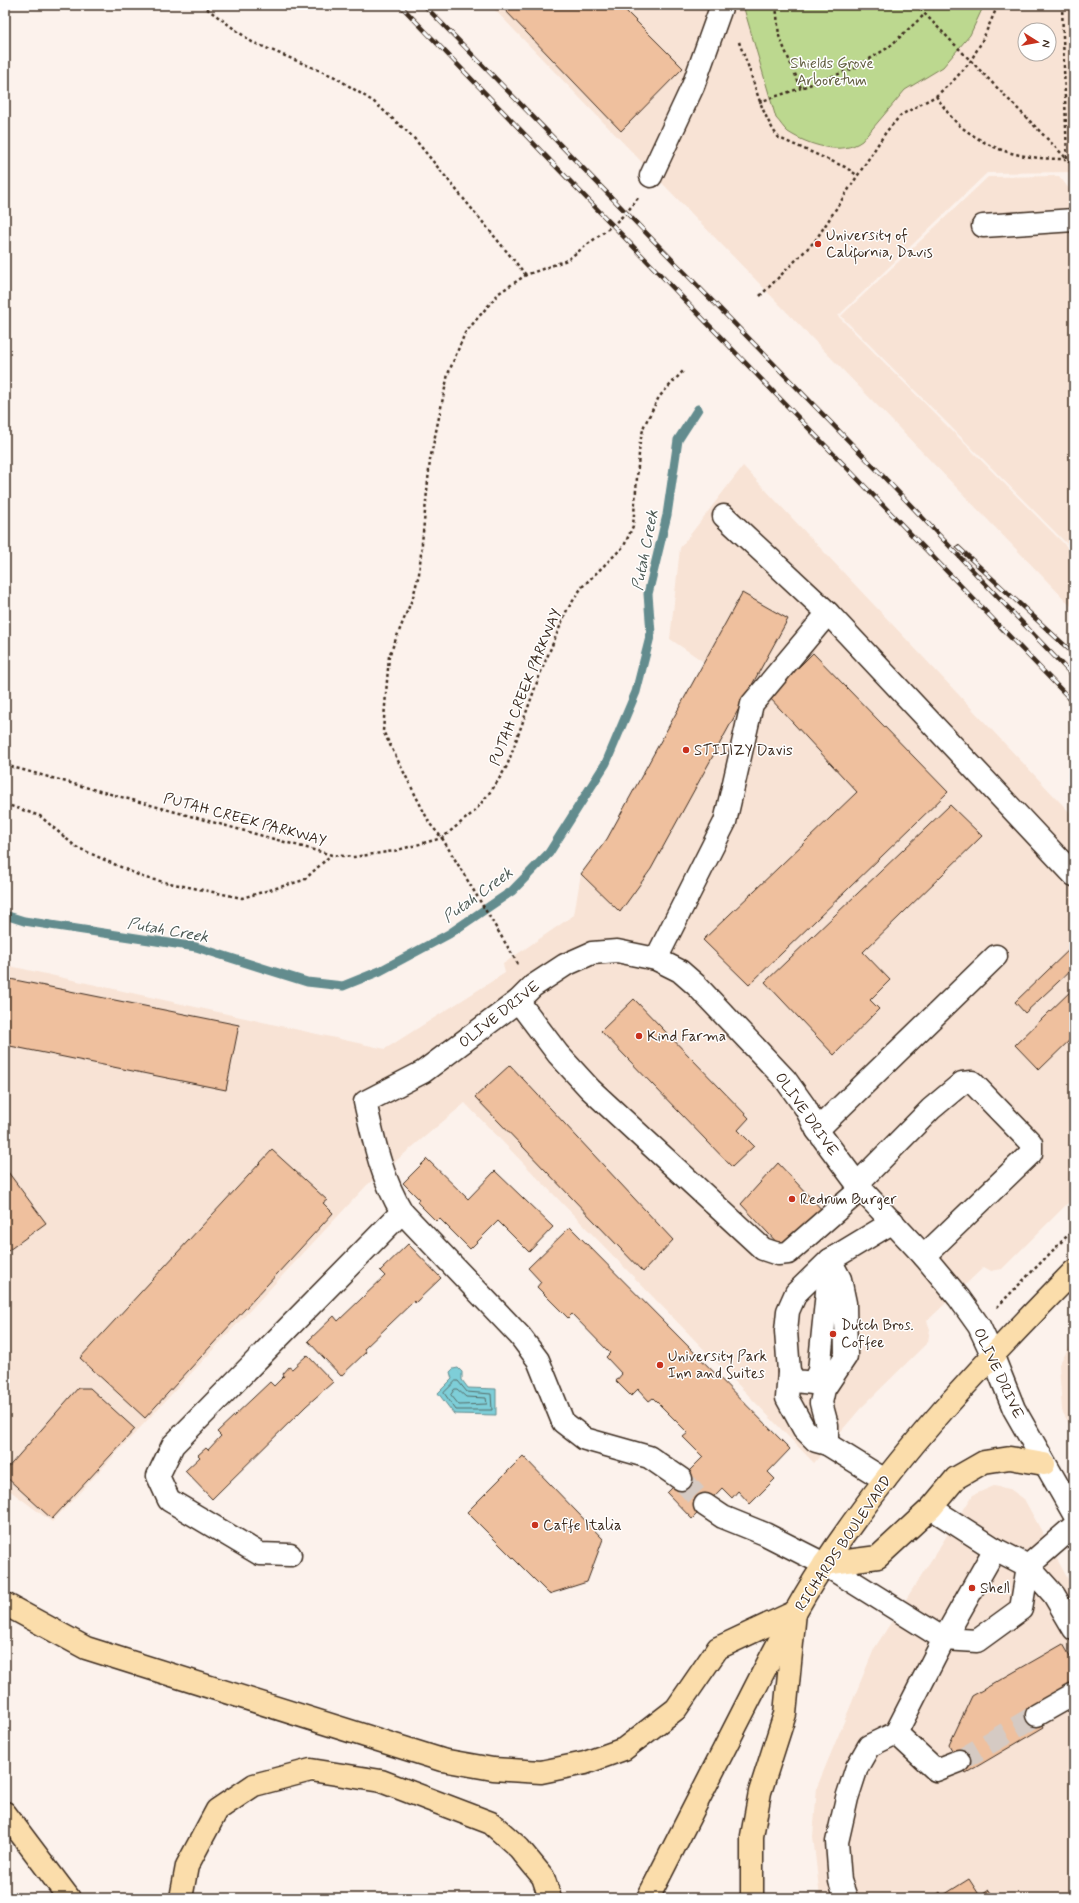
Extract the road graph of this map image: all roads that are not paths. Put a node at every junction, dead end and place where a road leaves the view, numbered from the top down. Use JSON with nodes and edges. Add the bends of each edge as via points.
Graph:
{"nodes":[{"id":1,"x":722,"y":5,"type":"edge"},
{"id":2,"x":652,"y":176,"type":"road end"},
{"id":3,"x":1074,"y":220,"type":"edge"},
{"id":4,"x":983,"y":226,"type":"dead end"},
{"id":5,"x":724,"y":516,"type":"dead end"},
{"id":6,"x":828,"y":613,"type":"junction"},
{"id":7,"x":1074,"y":875,"type":"edge"},
{"id":8,"x":996,"y":956,"type":"dead end"},
{"id":9,"x":656,"y":959,"type":"junction"},
{"id":10,"x":518,"y":1001,"type":"junction"},
{"id":11,"x":817,"y":1130,"type":"junction"},
{"id":12,"x":859,"y":1186,"type":"junction"},
{"id":13,"x":402,"y":1212,"type":"junction"},
{"id":14,"x":893,"y":1222,"type":"junction"},
{"id":15,"x":924,"y":1256,"type":"junction"},
{"id":16,"x":830,"y":1260,"type":"junction"},
{"id":17,"x":1074,"y":1271,"type":"edge"},
{"id":18,"x":992,"y":1354,"type":"junction"},
{"id":19,"x":789,"y":1372,"type":"junction"},
{"id":20,"x":827,"y":1444,"type":"junction"},
{"id":21,"x":1044,"y":1464,"type":"junction"},
{"id":22,"x":681,"y":1479,"type":"tunnel mouth"},
{"id":23,"x":884,"y":1480,"type":"junction"},
{"id":24,"x":705,"y":1505,"type":"tunnel mouth"},
{"id":25,"x":931,"y":1508,"type":"junction"},
{"id":26,"x":1074,"y":1514,"type":"edge"},
{"id":27,"x":1074,"y":1526,"type":"edge"},
{"id":28,"x":995,"y":1549,"type":"junction"},
{"id":29,"x":290,"y":1555,"type":"dead end"},
{"id":30,"x":824,"y":1564,"type":"junction"},
{"id":31,"x":1028,"y":1566,"type":"junction"},
{"id":32,"x":5,"y":1604,"type":"edge"},
{"id":33,"x":795,"y":1612,"type":"junction"},
{"id":34,"x":1074,"y":1629,"type":"edge"},
{"id":35,"x":944,"y":1639,"type":"junction"},
{"id":36,"x":1074,"y":1694,"type":"edge"},
{"id":37,"x":1037,"y":1715,"type":"tunnel mouth"},
{"id":38,"x":896,"y":1733,"type":"junction"},
{"id":39,"x":959,"y":1761,"type":"tunnel mouth"},
{"id":40,"x":5,"y":1813,"type":"edge"},
{"id":41,"x":69,"y":1898,"type":"edge"},
{"id":42,"x":181,"y":1898,"type":"edge"},
{"id":43,"x":550,"y":1898,"type":"edge"},
{"id":44,"x":648,"y":1898,"type":"edge"},
{"id":45,"x":752,"y":1898,"type":"edge"},
{"id":46,"x":846,"y":1898,"type":"edge"}],
"edges":[{"from":1,"to":2,"type":"street","via":[[693,86]]},
{"from":3,"to":4,"type":"street"},
{"from":5,"to":6,"type":"street"},
{"from":6,"to":7,"type":"street"},
{"from":6,"to":9,"type":"street","via":[[752,704],[725,822]]},
{"from":8,"to":11,"type":"street"},
{"from":9,"to":10,"type":"street","name":"OLIVE DRIVE","via":[[617,951],[592,953],[565,965],[533,986]]},
{"from":9,"to":11,"type":"street","name":"OLIVE DRIVE","via":[[680,971],[696,985],[786,1079]]},
{"from":10,"to":12,"type":"street","via":[[558,1054],[590,1089],[763,1249],[788,1254]]},
{"from":10,"to":13,"type":"street","name":"OLIVE DRIVE","via":[[423,1072],[365,1102],[385,1178]]},
{"from":11,"to":12,"type":"street","name":"OLIVE DRIVE"},
{"from":12,"to":14,"type":"street","name":"OLIVE DRIVE"},
{"from":12,"to":15,"type":"street","via":[[931,1108],[962,1083],[972,1082],[1031,1143],[1031,1153]]},
{"from":13,"to":22,"type":"street","via":[[520,1336],[538,1360],[563,1422],[584,1439],[649,1457]]},
{"from":13,"to":29,"type":"street","via":[[173,1444],[158,1476],[170,1500],[176,1504],[260,1554]]},
{"from":14,"to":15,"type":"street","name":"OLIVE DRIVE"},
{"from":14,"to":16,"type":"street"},
{"from":15,"to":18,"type":"street","name":"OLIVE DRIVE","via":[[979,1326]]},
{"from":16,"to":19,"type":"street","via":[[796,1293],[788,1311],[786,1331]]},
{"from":16,"to":19,"type":"street","via":[[819,1371],[813,1383],[795,1381]]},
{"from":16,"to":20,"type":"street","via":[[840,1279],[845,1303],[846,1356],[824,1389],[821,1404],[827,1425]]},
{"from":17,"to":18,"type":"main road","name":"RICHARDS BOULEVARD"},
{"from":18,"to":21,"type":"street","name":"OLIVE DRIVE","via":[[1014,1409]]},
{"from":18,"to":23,"type":"main road","name":"RICHARDS BOULEVARD"},
{"from":19,"to":20,"type":"street","via":[[787,1398],[804,1429],[816,1442]]},
{"from":20,"to":23,"type":"street"},
{"from":21,"to":25,"type":"main road","via":[[1010,1458],[984,1462],[956,1478]]},
{"from":21,"to":26,"type":"street","name":"OLIVE DRIVE"},
{"from":23,"to":30,"type":"main road","name":"RICHARDS BOULEVARD"},
{"from":24,"to":30,"type":"street","via":[[723,1517],[765,1534]]},
{"from":25,"to":28,"type":"street"},
{"from":25,"to":30,"type":"main road","via":[[878,1557]]},
{"from":27,"to":31,"type":"street"},
{"from":28,"to":31,"type":"street"},
{"from":28,"to":35,"type":"street"},
{"from":30,"to":33,"type":"main road","name":"RICHARDS BOULEVARD"},
{"from":30,"to":35,"type":"street"},
{"from":31,"to":34,"type":"street","via":[[1054,1595]]},
{"from":31,"to":35,"type":"street","via":[[1021,1609],[977,1641]]},
{"from":32,"to":33,"type":"main road","via":[[86,1648],[116,1658],[442,1760],[493,1769],[541,1772],[585,1763],[624,1749],[676,1709],[718,1648]]},
{"from":33,"to":44,"type":"main road","name":"RICHARDS BOULEVARD"},
{"from":33,"to":45,"type":"main road","via":[[785,1714],[760,1792],[752,1836]]},
{"from":35,"to":38,"type":"street"},
{"from":36,"to":37,"type":"street"},
{"from":38,"to":39,"type":"street","via":[[936,1770]]},
{"from":38,"to":46,"type":"street","via":[[870,1746],[857,1767],[847,1798],[837,1842],[840,1881]]},
{"from":40,"to":41,"type":"main road"},
{"from":42,"to":43,"type":"main road","via":[[187,1866],[217,1810],[254,1785],[311,1770],[381,1781],[491,1823],[519,1848],[543,1878]]}]}
